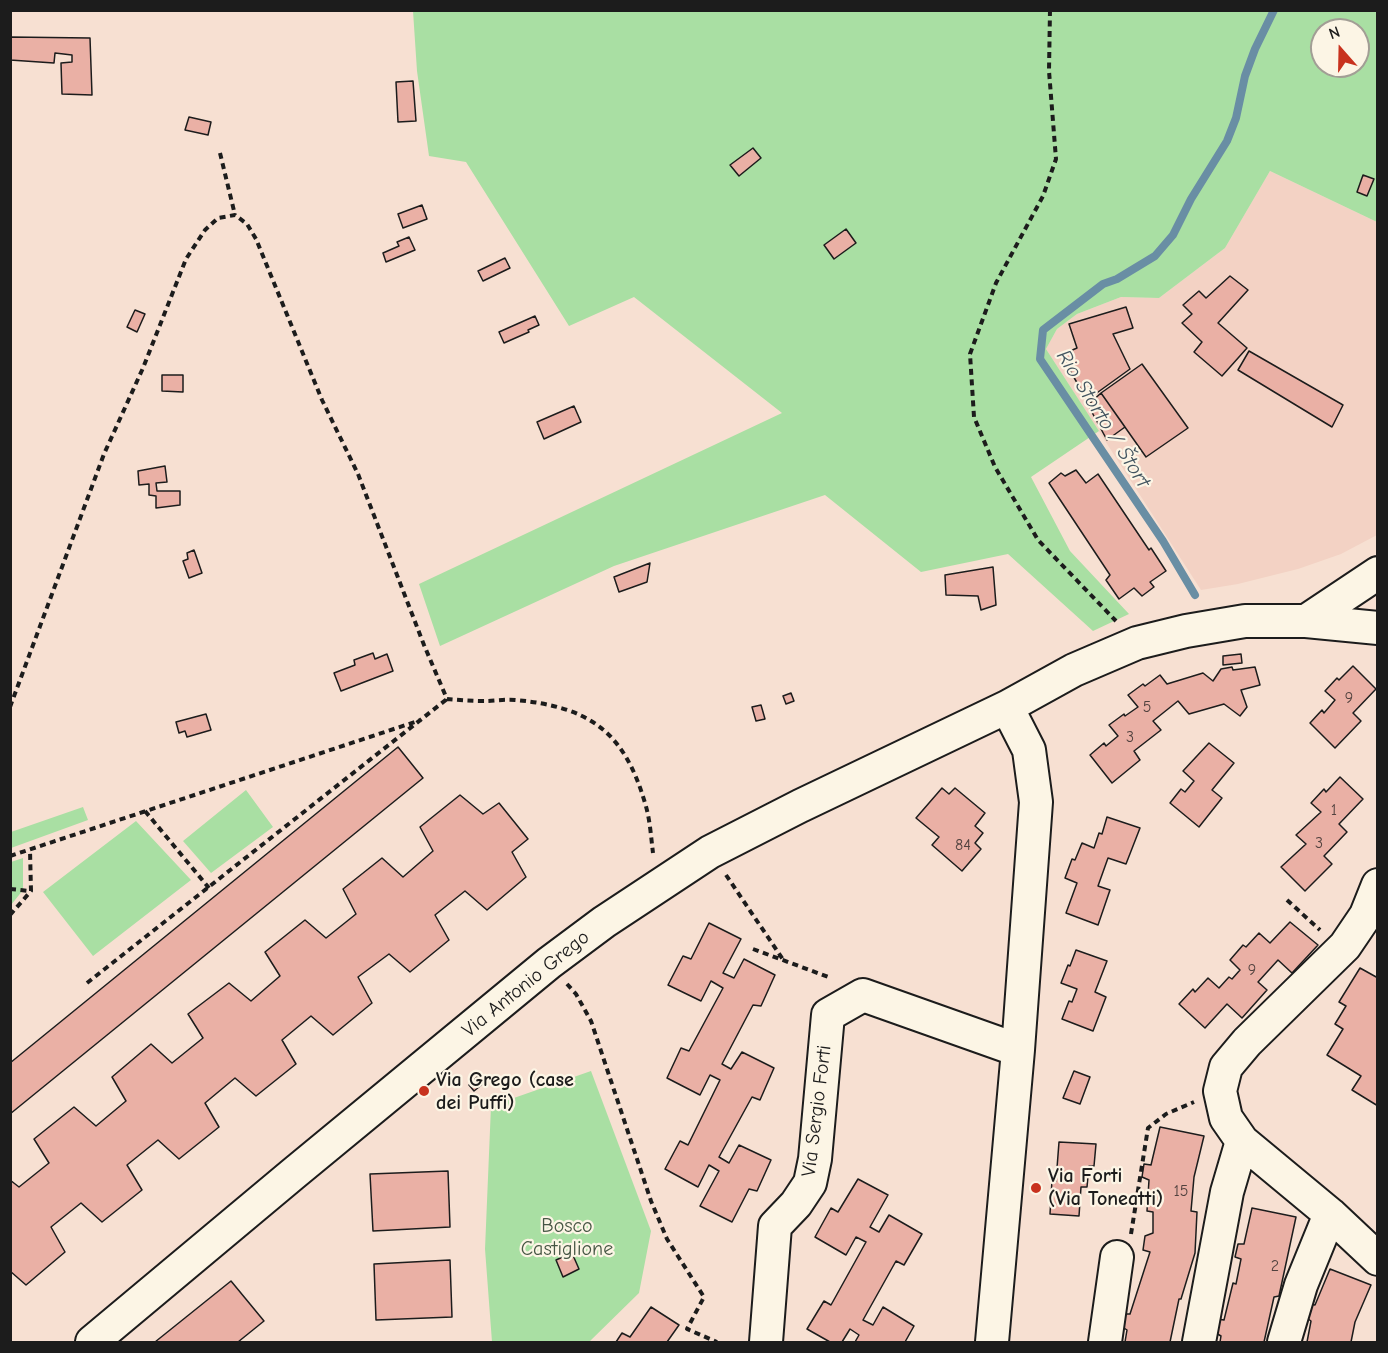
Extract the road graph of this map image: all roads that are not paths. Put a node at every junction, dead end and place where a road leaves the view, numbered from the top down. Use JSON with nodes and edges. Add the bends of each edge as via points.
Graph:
{"nodes":[{"id":1,"x":1377,"y":573,"type":"edge"},
{"id":2,"x":1306,"y":621,"type":"junction"},
{"id":3,"x":1377,"y":628,"type":"edge"},
{"id":4,"x":1007,"y":706,"type":"junction"},
{"id":5,"x":1377,"y":885,"type":"edge"},
{"id":6,"x":1018,"y":1050,"type":"junction"},
{"id":7,"x":1242,"y":1141,"type":"junction"},
{"id":8,"x":1330,"y":1214,"type":"junction"},
{"id":9,"x":1117,"y":1257,"type":"road end"},
{"id":10,"x":1377,"y":1259,"type":"edge"},
{"id":11,"x":95,"y":1341,"type":"edge"},
{"id":12,"x":766,"y":1342,"type":"edge"},
{"id":13,"x":992,"y":1342,"type":"edge"},
{"id":14,"x":1105,"y":1342,"type":"edge"},
{"id":15,"x":1199,"y":1342,"type":"edge"},
{"id":16,"x":1284,"y":1342,"type":"edge"}],
"edges":[{"from":1,"to":2,"type":"street"},
{"from":2,"to":3,"type":"street","name":"Via Antonio Grego"},
{"from":2,"to":4,"type":"street","name":"Via Antonio Grego","via":[[1245,621],[1137,643],[1074,670]]},
{"from":4,"to":6,"type":"street","via":[[1029,750],[1036,802]]},
{"from":4,"to":11,"type":"street","name":"Via Antonio Grego","via":[[711,852],[604,922],[549,963]]},
{"from":5,"to":7,"type":"street","via":[[1366,915],[1345,946],[1226,1066],[1220,1091],[1226,1118]]},
{"from":6,"to":12,"type":"street","name":"Via Sergio Forti","via":[[863,995],[828,1015],[815,1160],[810,1183],[775,1226]]},
{"from":6,"to":13,"type":"street"},
{"from":7,"to":8,"type":"street"},
{"from":7,"to":15,"type":"street","via":[[1227,1192]]},
{"from":8,"to":10,"type":"street"},
{"from":8,"to":16,"type":"street","via":[[1301,1285]]},
{"from":9,"to":14,"type":"street"}]}
